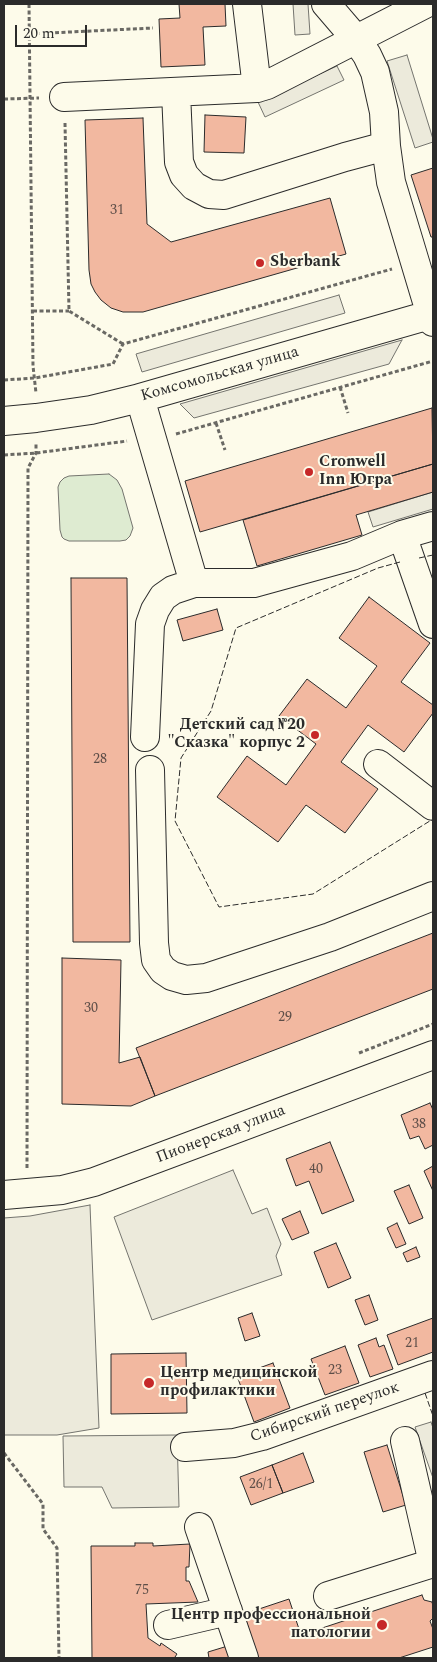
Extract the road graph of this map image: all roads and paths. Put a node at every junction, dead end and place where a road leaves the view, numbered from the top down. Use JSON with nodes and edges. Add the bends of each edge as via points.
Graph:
{"nodes":[{"id":1,"x":29,"y":4,"type":"edge"},
{"id":2,"x":247,"y":4,"type":"edge"},
{"id":3,"x":326,"y":4,"type":"edge"},
{"id":4,"x":425,"y":4,"type":"edge"},
{"id":5,"x":153,"y":28,"type":"dead end"},
{"id":6,"x":29,"y":34,"type":"junction"},
{"id":7,"x":356,"y":39,"type":"junction"},
{"id":8,"x":257,"y":88,"type":"junction"},
{"id":9,"x":176,"y":92,"type":"junction"},
{"id":10,"x":64,"y":97,"type":"junction"},
{"id":11,"x":4,"y":99,"type":"edge"},
{"id":12,"x":30,"y":99,"type":"junction"},
{"id":13,"x":386,"y":146,"type":"junction"},
{"id":14,"x":416,"y":266,"type":"junction"},
{"id":15,"x":32,"y":311,"type":"junction"},
{"id":16,"x":69,"y":311,"type":"junction"},
{"id":17,"x":433,"y":317,"type":"edge"},
{"id":18,"x":123,"y":344,"type":"junction"},
{"id":19,"x":433,"y":361,"type":"edge"},
{"id":20,"x":36,"y":378,"type":"junction"},
{"id":21,"x":4,"y":380,"type":"edge"},
{"id":22,"x":340,"y":387,"type":"junction"},
{"id":23,"x":140,"y":398,"type":"junction"},
{"id":24,"x":348,"y":413,"type":"dead end"},
{"id":25,"x":4,"y":421,"type":"edge"},
{"id":26,"x":216,"y":423,"type":"junction"},
{"id":27,"x":151,"y":437,"type":"junction"},
{"id":28,"x":225,"y":450,"type":"dead end"},
{"id":29,"x":36,"y":453,"type":"junction"},
{"id":30,"x":4,"y":455,"type":"edge"},
{"id":31,"x":433,"y":526,"type":"edge"},
{"id":32,"x":402,"y":535,"type":"junction"},
{"id":33,"x":194,"y":583,"type":"junction"},
{"id":34,"x":433,"y":624,"type":"edge"},
{"id":35,"x":145,"y":737,"type":"dead end"},
{"id":36,"x":378,"y":764,"type":"dead end"},
{"id":37,"x":150,"y":770,"type":"dead end"},
{"id":38,"x":433,"y":806,"type":"edge"},
{"id":39,"x":433,"y":896,"type":"edge"},
{"id":40,"x":433,"y":1055,"type":"edge"},
{"id":41,"x":16,"y":1195,"type":"edge"},
{"id":42,"x":433,"y":1375,"type":"edge"},
{"id":43,"x":405,"y":1441,"type":"dead end"},
{"id":44,"x":185,"y":1447,"type":"dead end"},
{"id":45,"x":4,"y":1453,"type":"edge"},
{"id":46,"x":199,"y":1526,"type":"dead end"},
{"id":47,"x":433,"y":1563,"type":"edge"},
{"id":48,"x":328,"y":1596,"type":"dead end"},
{"id":49,"x":228,"y":1611,"type":"junction"},
{"id":50,"x":168,"y":1625,"type":"dead end"},
{"id":51,"x":59,"y":1658,"type":"edge"},
{"id":52,"x":244,"y":1658,"type":"edge"}],
"edges":[{"from":1,"to":6,"type":"path"},
{"from":2,"to":8,"type":"street"},
{"from":3,"to":7,"type":"street"},
{"from":4,"to":7,"type":"street"},
{"from":5,"to":6,"type":"path"},
{"from":6,"to":12,"type":"path"},
{"from":7,"to":8,"type":"street","via":[[276,82]]},
{"from":7,"to":13,"type":"street","via":[[377,80],[384,112]]},
{"from":8,"to":9,"type":"street"},
{"from":9,"to":10,"type":"street"},
{"from":9,"to":13,"type":"street","via":[[179,162],[184,175],[194,186],[209,194],[224,195]]},
{"from":10,"to":12,"type":"path"},
{"from":10,"to":16,"type":"path"},
{"from":11,"to":12,"type":"path"},
{"from":12,"to":15,"type":"path"},
{"from":13,"to":14,"type":"street","via":[[392,182]]},
{"from":14,"to":17,"type":"street"},
{"from":14,"to":18,"type":"path","via":[[388,269]]},
{"from":15,"to":16,"type":"path"},
{"from":15,"to":20,"type":"path"},
{"from":16,"to":18,"type":"path"},
{"from":17,"to":23,"type":"street","name":"Комсомольская улица"},
{"from":18,"to":20,"type":"path","via":[[113,364]]},
{"from":19,"to":22,"type":"path"},
{"from":20,"to":21,"type":"path"},
{"from":22,"to":24,"type":"path"},
{"from":22,"to":26,"type":"path"},
{"from":23,"to":25,"type":"street","name":"Комсомольская улица","via":[[91,410]]},
{"from":23,"to":27,"type":"street"},
{"from":26,"to":27,"type":"path","via":[[187,432]]},
{"from":26,"to":28,"type":"path"},
{"from":27,"to":29,"type":"path"},
{"from":27,"to":33,"type":"street"},
{"from":29,"to":30,"type":"path"},
{"from":29,"to":41,"type":"path","via":[[28,468],[27,1164]]},
{"from":31,"to":32,"type":"street"},
{"from":32,"to":33,"type":"street","via":[[352,556],[254,583]]},
{"from":32,"to":34,"type":"street"},
{"from":33,"to":35,"type":"street","via":[[163,596],[150,624]]},
{"from":36,"to":38,"type":"street"},
{"from":37,"to":39,"type":"street","via":[[154,943],[156,960],[172,976],[186,980],[206,978],[330,936]]},
{"from":40,"to":41,"type":"street","name":"Пионерская улица","via":[[94,1182],[62,1190]]},
{"from":42,"to":44,"type":"street","name":"Сибирский переулок","via":[[262,1436],[234,1443]]},
{"from":43,"to":47,"type":"street"},
{"from":45,"to":51,"type":"path","via":[[43,1504],[43,1529],[56,1548]]},
{"from":46,"to":49,"type":"street"},
{"from":47,"to":48,"type":"street"},
{"from":49,"to":50,"type":"street"},
{"from":49,"to":52,"type":"street"}]}
